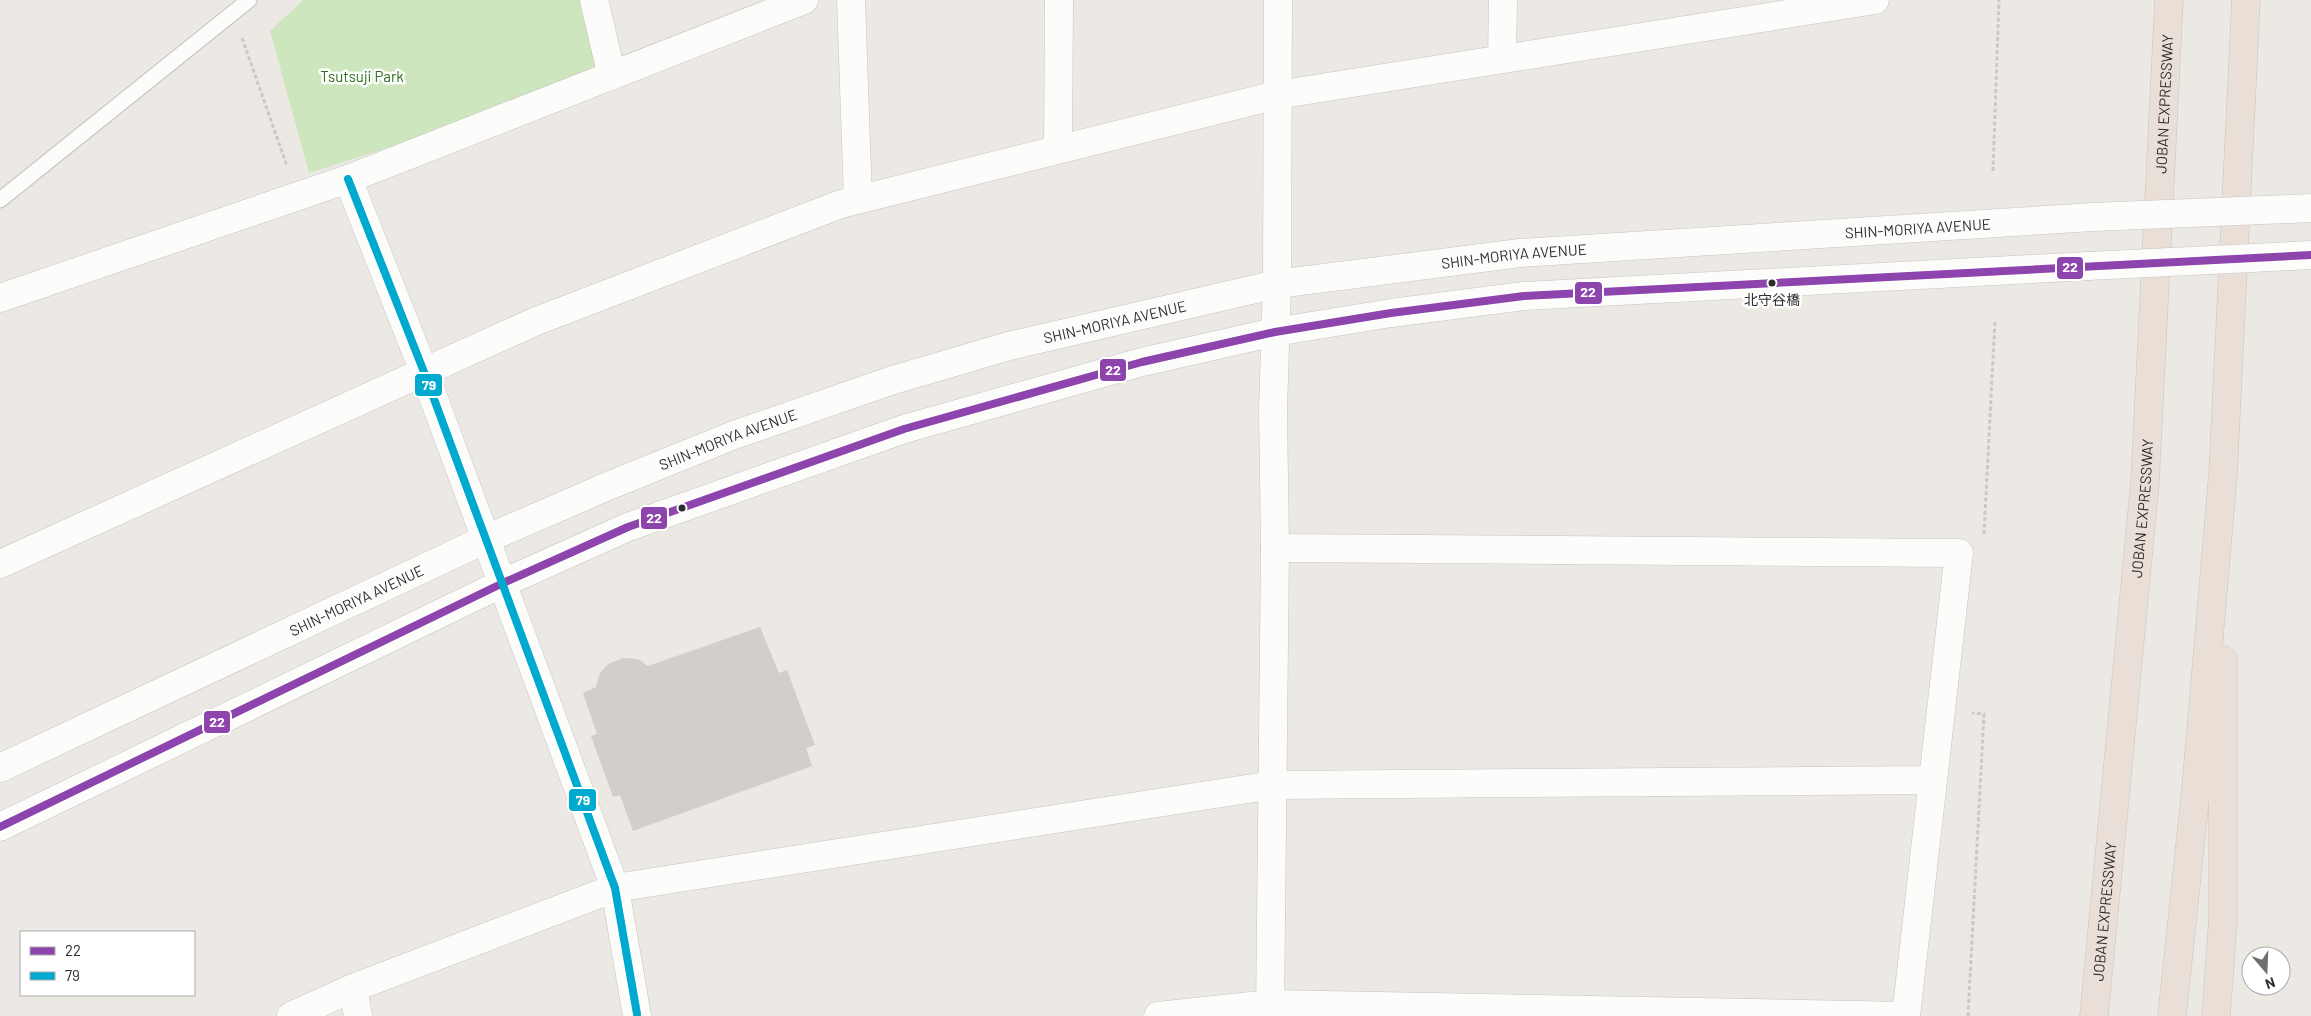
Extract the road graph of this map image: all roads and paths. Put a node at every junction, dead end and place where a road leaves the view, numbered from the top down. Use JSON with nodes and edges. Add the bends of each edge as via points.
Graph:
{"nodes":[{"id":1,"x":249,"y":0,"type":"edge"},
{"id":2,"x":594,"y":0,"type":"edge"},
{"id":3,"x":804,"y":0,"type":"edge"},
{"id":4,"x":851,"y":0,"type":"edge"},
{"id":5,"x":1059,"y":0,"type":"edge"},
{"id":6,"x":1278,"y":0,"type":"edge"},
{"id":7,"x":1503,"y":0,"type":"edge"},
{"id":8,"x":1875,"y":0,"type":"edge"},
{"id":9,"x":2000,"y":0,"type":"edge"},
{"id":10,"x":2169,"y":0,"type":"edge"},
{"id":11,"x":2246,"y":0,"type":"edge"},
{"id":12,"x":234,"y":14,"type":"junction"},
{"id":13,"x":1502,"y":60,"type":"junction"},
{"id":14,"x":612,"y":76,"type":"junction"},
{"id":15,"x":1277,"y":95,"type":"junction"},
{"id":16,"x":1058,"y":150,"type":"junction"},
{"id":17,"x":1993,"y":171,"type":"dead end"},
{"id":18,"x":348,"y":179,"type":"junction"},
{"id":19,"x":298,"y":198,"type":"junction"},
{"id":20,"x":0,"y":200,"type":"edge"},
{"id":21,"x":858,"y":200,"type":"junction"},
{"id":22,"x":2300,"y":209,"type":"edge"},
{"id":23,"x":2301,"y":256,"type":"edge"},
{"id":24,"x":1277,"y":284,"type":"junction"},
{"id":25,"x":0,"y":298,"type":"edge"},
{"id":26,"x":1995,"y":320,"type":"dead end"},
{"id":27,"x":1275,"y":332,"type":"junction"},
{"id":28,"x":424,"y":372,"type":"junction"},
{"id":29,"x":2223,"y":474,"type":"junction"},
{"id":30,"x":486,"y":539,"type":"junction"},
{"id":31,"x":1275,"y":548,"type":"junction"},
{"id":32,"x":1959,"y":552,"type":"junction"},
{"id":33,"x":0,"y":564,"type":"edge"},
{"id":34,"x":503,"y":583,"type":"junction"},
{"id":35,"x":1967,"y":712,"type":"dead end"},
{"id":36,"x":0,"y":768,"type":"edge"},
{"id":37,"x":1933,"y":780,"type":"junction"},
{"id":38,"x":1272,"y":785,"type":"junction"},
{"id":39,"x":0,"y":827,"type":"edge"},
{"id":40,"x":615,"y":888,"type":"junction"},
{"id":41,"x":353,"y":988,"type":"junction"},
{"id":42,"x":1270,"y":1010,"type":"edge"},
{"id":43,"x":291,"y":1016,"type":"edge"},
{"id":44,"x":358,"y":1016,"type":"edge"},
{"id":45,"x":637,"y":1016,"type":"edge"},
{"id":46,"x":1158,"y":1016,"type":"edge"},
{"id":47,"x":1906,"y":1016,"type":"edge"},
{"id":48,"x":1968,"y":1016,"type":"edge"},
{"id":49,"x":2094,"y":1016,"type":"edge"},
{"id":50,"x":2172,"y":1016,"type":"edge"},
{"id":51,"x":2216,"y":1016,"type":"edge"}],
"edges":[{"from":1,"to":12,"type":"lane"},
{"from":2,"to":14,"type":"street"},
{"from":3,"to":14,"type":"street"},
{"from":4,"to":21,"type":"street"},
{"from":5,"to":16,"type":"street"},
{"from":6,"to":15,"type":"street"},
{"from":7,"to":13,"type":"street"},
{"from":8,"to":13,"type":"street"},
{"from":9,"to":17,"type":"path"},
{"from":10,"to":49,"type":"highway","name":"JOBAN EXPRESSWAY","via":[[2145,482]]},
{"from":11,"to":29,"type":"highway"},
{"from":12,"to":19,"type":"path"},
{"from":12,"to":20,"type":"lane"},
{"from":13,"to":15,"type":"street"},
{"from":14,"to":18,"type":"street"},
{"from":15,"to":16,"type":"street"},
{"from":15,"to":24,"type":"street"},
{"from":16,"to":21,"type":"street"},
{"from":18,"to":19,"type":"street"},
{"from":18,"to":28,"type":"street"},
{"from":19,"to":25,"type":"street"},
{"from":21,"to":28,"type":"street","via":[[534,322]]},
{"from":22,"to":24,"type":"street","name":"SHIN-MORIYA AVENUE","bridge":true,"via":[[2093,217],[1520,253]]},
{"from":23,"to":27,"type":"street","bridge":true,"via":[[1524,296]]},
{"from":24,"to":27,"type":"street"},
{"from":24,"to":30,"type":"street","name":"SHIN-MORIYA AVENUE","via":[[1009,346],[893,380],[734,434]]},
{"from":26,"to":32,"type":"path","via":[[1984,537]]},
{"from":27,"to":31,"type":"street","via":[[1272,409]]},
{"from":27,"to":34,"type":"street","via":[[1142,362],[904,429],[628,527]]},
{"from":28,"to":30,"type":"street"},
{"from":28,"to":33,"type":"street"},
{"from":29,"to":50,"type":"highway","via":[[2196,788]]},
{"from":29,"to":51,"type":"highway","via":[[2223,920]]},
{"from":30,"to":34,"type":"street"},
{"from":30,"to":36,"type":"street","name":"SHIN-MORIYA AVENUE"},
{"from":31,"to":32,"type":"street"},
{"from":31,"to":38,"type":"street"},
{"from":32,"to":37,"type":"street"},
{"from":34,"to":39,"type":"street"},
{"from":34,"to":40,"type":"street"},
{"from":35,"to":48,"type":"path","via":[[1984,714]]},
{"from":37,"to":38,"type":"street"},
{"from":37,"to":47,"type":"street"},
{"from":38,"to":40,"type":"street"},
{"from":38,"to":42,"type":"street"},
{"from":40,"to":41,"type":"street"},
{"from":40,"to":45,"type":"street"},
{"from":41,"to":43,"type":"street"},
{"from":41,"to":44,"type":"street"},
{"from":42,"to":46,"type":"street"},
{"from":42,"to":47,"type":"street"}]}
